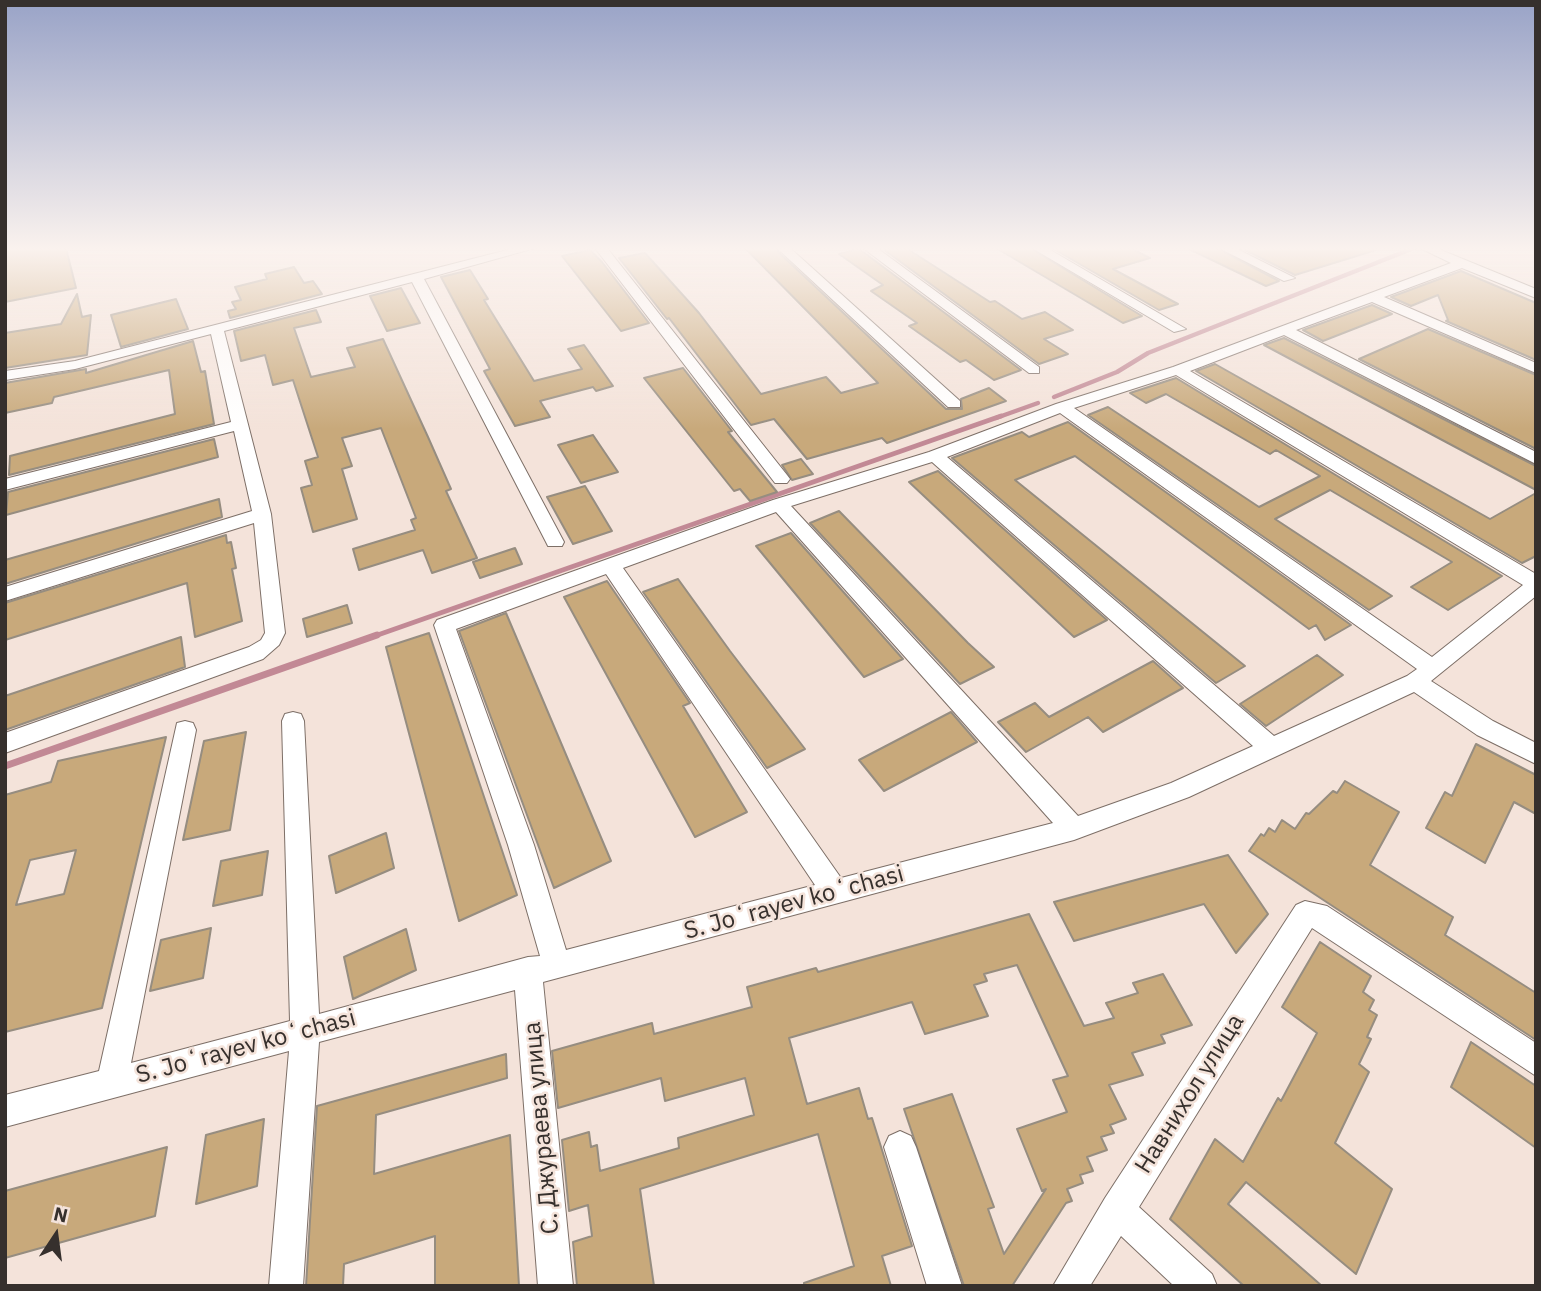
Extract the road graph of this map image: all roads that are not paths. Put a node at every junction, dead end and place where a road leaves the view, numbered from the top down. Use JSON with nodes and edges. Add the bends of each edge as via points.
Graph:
{"nodes":[{"id":1,"x":296,"y":308,"type":"edge"},
{"id":2,"x":432,"y":308,"type":"edge"},
{"id":3,"x":648,"y":308,"type":"edge"},
{"id":4,"x":849,"y":308,"type":"edge"},
{"id":5,"x":950,"y":308,"type":"edge"},
{"id":6,"x":1142,"y":308,"type":"edge"},
{"id":7,"x":1343,"y":308,"type":"edge"},
{"id":8,"x":1398,"y":308,"type":"edge"},
{"id":9,"x":217,"y":329,"type":"junction"},
{"id":10,"x":1178,"y":329,"type":"dead end"},
{"id":11,"x":1284,"y":330,"type":"junction"},
{"id":12,"x":1536,"y":369,"type":"edge"},
{"id":13,"x":1034,"y":370,"type":"dead end"},
{"id":14,"x":1178,"y":370,"type":"junction"},
{"id":15,"x":5,"y":376,"type":"edge"},
{"id":16,"x":954,"y":404,"type":"dead end"},
{"id":17,"x":1062,"y":407,"type":"junction"},
{"id":18,"x":241,"y":425,"type":"junction"},
{"id":19,"x":935,"y":456,"type":"junction"},
{"id":20,"x":1536,"y":459,"type":"edge"},
{"id":21,"x":781,"y":479,"type":"dead end"},
{"id":22,"x":5,"y":485,"type":"edge"},
{"id":23,"x":779,"y":504,"type":"junction"},
{"id":24,"x":262,"y":514,"type":"junction"},
{"id":25,"x":555,"y":541,"type":"dead end"},
{"id":26,"x":610,"y":564,"type":"junction"},
{"id":27,"x":1536,"y":584,"type":"edge"},
{"id":28,"x":5,"y":594,"type":"edge"},
{"id":29,"x":1424,"y":676,"type":"junction"},
{"id":30,"x":293,"y":722,"type":"dead end"},
{"id":31,"x":185,"y":730,"type":"dead end"},
{"id":32,"x":5,"y":743,"type":"edge"},
{"id":33,"x":1272,"y":749,"type":"junction"},
{"id":34,"x":1536,"y":754,"type":"edge"},
{"id":35,"x":1074,"y":829,"type":"junction"},
{"id":36,"x":835,"y":892,"type":"junction"},
{"id":37,"x":542,"y":968,"type":"junction"},
{"id":38,"x":305,"y":1033,"type":"junction"},
{"id":39,"x":1536,"y":1061,"type":"edge"},
{"id":40,"x":112,"y":1082,"type":"junction"},
{"id":41,"x":5,"y":1111,"type":"edge"},
{"id":42,"x":900,"y":1147,"type":"dead end"},
{"id":43,"x":1117,"y":1210,"type":"junction"},
{"id":44,"x":286,"y":1286,"type":"edge"},
{"id":45,"x":556,"y":1286,"type":"edge"},
{"id":46,"x":945,"y":1286,"type":"edge"},
{"id":47,"x":1070,"y":1286,"type":"edge"},
{"id":48,"x":1200,"y":1286,"type":"edge"}],
"edges":[{"from":1,"to":9,"type":"street"},
{"from":2,"to":25,"type":"street"},
{"from":3,"to":21,"type":"street"},
{"from":4,"to":16,"type":"street"},
{"from":5,"to":13,"type":"street"},
{"from":6,"to":10,"type":"street"},
{"from":7,"to":11,"type":"street"},
{"from":8,"to":12,"type":"street"},
{"from":9,"to":15,"type":"street","via":[[75,365]]},
{"from":9,"to":18,"type":"street"},
{"from":11,"to":14,"type":"street"},
{"from":11,"to":20,"type":"street"},
{"from":14,"to":17,"type":"street"},
{"from":14,"to":27,"type":"street"},
{"from":17,"to":19,"type":"street"},
{"from":17,"to":29,"type":"street"},
{"from":18,"to":22,"type":"street"},
{"from":18,"to":24,"type":"street"},
{"from":19,"to":23,"type":"street"},
{"from":19,"to":33,"type":"street"},
{"from":23,"to":26,"type":"street"},
{"from":23,"to":35,"type":"street"},
{"from":24,"to":28,"type":"street"},
{"from":24,"to":32,"type":"street","via":[[275,633],[269,645]]},
{"from":26,"to":36,"type":"street"},
{"from":26,"to":37,"type":"street","name":"С. Джураева улица","via":[[444,625],[521,845]]},
{"from":27,"to":29,"type":"street","name":"S. Joʻrayev koʻchasi"},
{"from":29,"to":33,"type":"street","name":"S. Joʻrayev koʻchasi"},
{"from":29,"to":34,"type":"street","via":[[1485,728]]},
{"from":30,"to":38,"type":"street"},
{"from":31,"to":40,"type":"street"},
{"from":33,"to":35,"type":"street","name":"S. Joʻrayev koʻchasi","via":[[1180,790]]},
{"from":35,"to":36,"type":"street","name":"S. Joʻrayev koʻchasi"},
{"from":36,"to":37,"type":"street","name":"S. Joʻrayev koʻchasi"},
{"from":37,"to":38,"type":"street","name":"S. Joʻrayev koʻchasi"},
{"from":37,"to":45,"type":"street","name":"С. Джураева улица"},
{"from":38,"to":40,"type":"street","name":"S. Joʻrayev koʻchasi"},
{"from":38,"to":44,"type":"street"},
{"from":39,"to":43,"type":"street","name":"Навнихол улица","via":[[1317,915],[1305,914]]},
{"from":40,"to":41,"type":"street","name":"S. Joʻrayev koʻchasi"},
{"from":42,"to":46,"type":"street"},
{"from":43,"to":47,"type":"street","name":"Навнихол улица"},
{"from":43,"to":48,"type":"street"}]}
